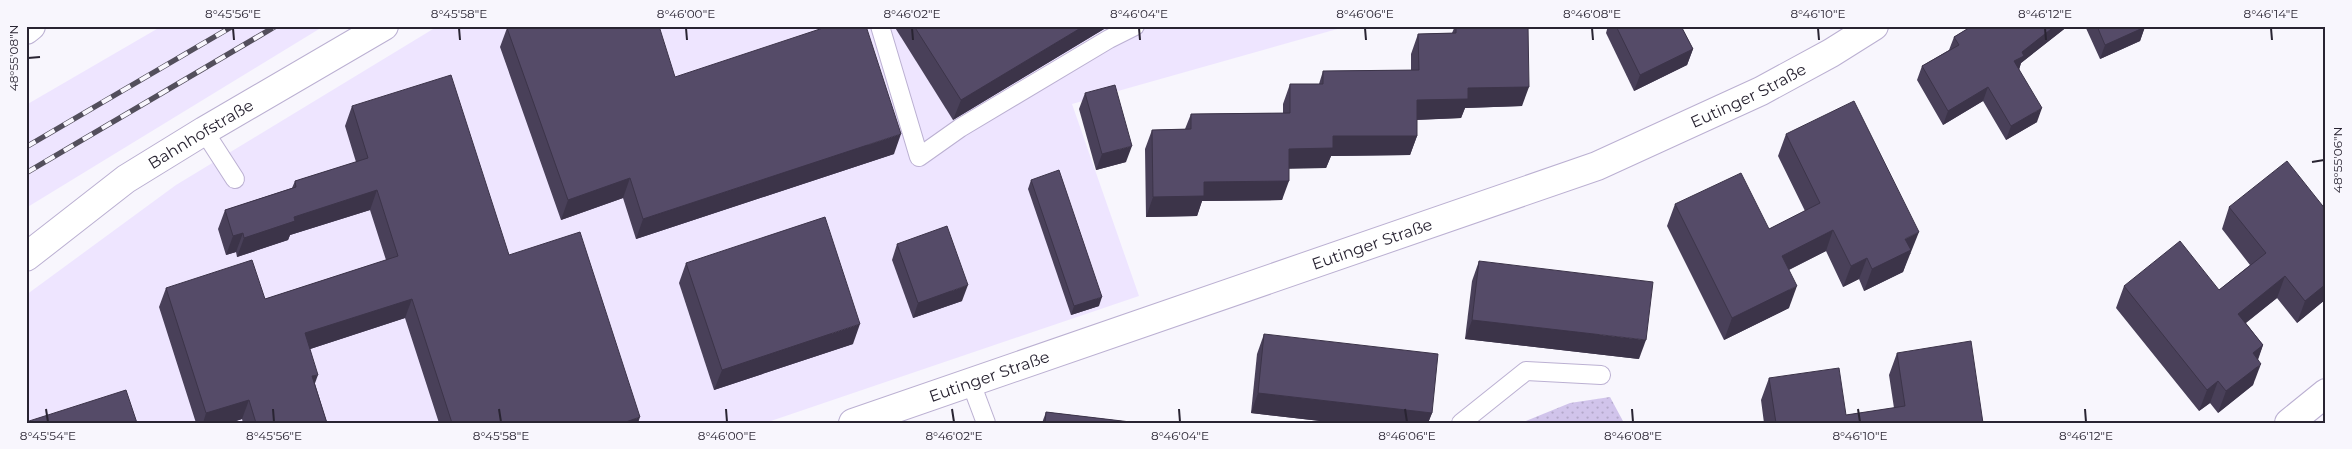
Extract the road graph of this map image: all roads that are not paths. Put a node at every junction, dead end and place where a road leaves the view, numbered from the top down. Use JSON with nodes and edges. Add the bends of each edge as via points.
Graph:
{"nodes":[{"id":1,"x":32,"y":26,"type":"edge"},
{"id":2,"x":384,"y":26,"type":"edge"},
{"id":3,"x":880,"y":26,"type":"edge"},
{"id":4,"x":1135,"y":26,"type":"edge"},
{"id":5,"x":1874,"y":26,"type":"edge"},
{"id":6,"x":26,"y":30,"type":"edge"},
{"id":7,"x":204,"y":131,"type":"junction"},
{"id":8,"x":235,"y":179,"type":"dead end"},
{"id":9,"x":26,"y":257,"type":"edge"},
{"id":10,"x":1601,"y":375,"type":"dead end"},
{"id":11,"x":971,"y":383,"type":"junction"},
{"id":12,"x":2326,"y":393,"type":"edge"},
{"id":13,"x":853,"y":423,"type":"edge"},
{"id":14,"x":986,"y":423,"type":"edge"},
{"id":15,"x":1461,"y":423,"type":"edge"},
{"id":16,"x":2289,"y":423,"type":"edge"}],
"edges":[{"from":1,"to":6,"type":"street"},
{"from":2,"to":7,"type":"street","name":"Bahnhofstraße"},
{"from":3,"to":4,"type":"lane","via":[[919,157],[960,128]]},
{"from":5,"to":11,"type":"street","name":"Eutinger Straße","via":[[1761,90],[1597,166]]},
{"from":7,"to":8,"type":"lane"},
{"from":7,"to":9,"type":"street","name":"Bahnhofstraße","via":[[126,180]]},
{"from":10,"to":15,"type":"lane","via":[[1526,371]]},
{"from":11,"to":13,"type":"street","name":"Eutinger Straße"},
{"from":11,"to":14,"type":"lane"},
{"from":12,"to":16,"type":"street"}]}
